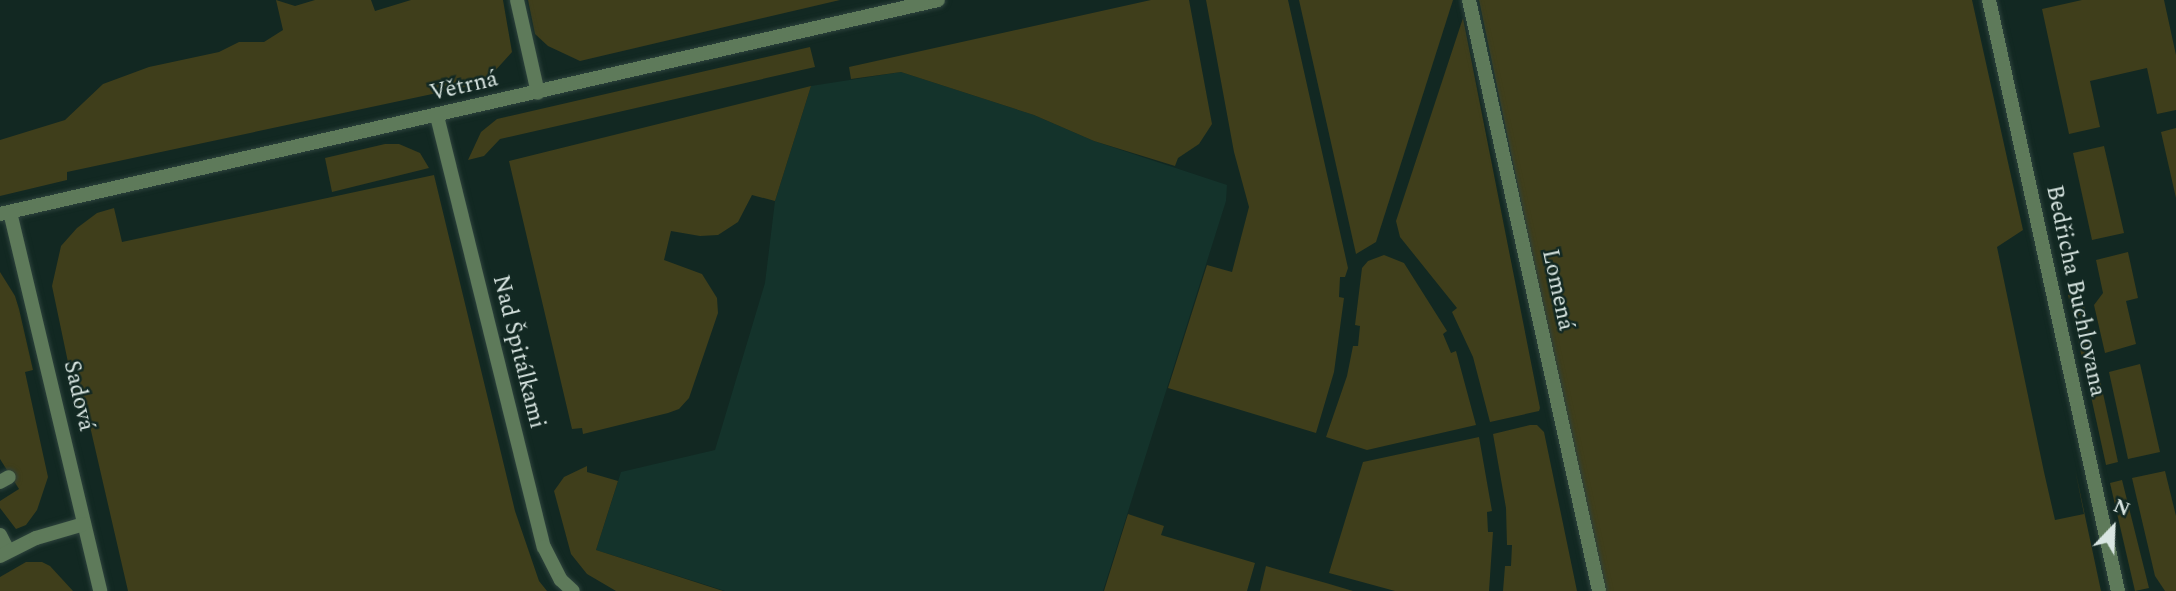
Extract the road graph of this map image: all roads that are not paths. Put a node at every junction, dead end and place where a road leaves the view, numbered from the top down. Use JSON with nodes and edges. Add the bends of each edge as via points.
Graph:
{"nodes":[{"id":1,"x":517,"y":0,"type":"edge"},
{"id":2,"x":938,"y":0,"type":"edge"},
{"id":3,"x":1469,"y":0,"type":"edge"},
{"id":4,"x":1989,"y":0,"type":"edge"},
{"id":5,"x":538,"y":93,"type":"junction"},
{"id":6,"x":437,"y":116,"type":"junction"},
{"id":7,"x":5,"y":213,"type":"edge"},
{"id":8,"x":84,"y":524,"type":"junction"},
{"id":9,"x":0,"y":535,"type":"edge"},
{"id":10,"x":4,"y":554,"type":"edge"},
{"id":11,"x":100,"y":591,"type":"edge"},
{"id":12,"x":573,"y":591,"type":"edge"},
{"id":13,"x":1599,"y":591,"type":"edge"},
{"id":14,"x":2118,"y":591,"type":"edge"}],
"edges":[{"from":1,"to":5,"type":"street"},
{"from":2,"to":5,"type":"street","name":"Větrná"},
{"from":3,"to":13,"type":"street","name":"Lomená"},
{"from":4,"to":14,"type":"street","name":"Bedřicha Buchlovana"},
{"from":5,"to":6,"type":"street","name":"Větrná"},
{"from":6,"to":7,"type":"street","name":"Větrná"},
{"from":6,"to":12,"type":"street","name":"Nad Špitálkami","via":[[544,547],[561,580]]},
{"from":7,"to":8,"type":"street","name":"Sadová"},
{"from":8,"to":10,"type":"street","via":[[36,538]]},
{"from":8,"to":11,"type":"street","name":"Sadová"},
{"from":9,"to":10,"type":"street"}]}
